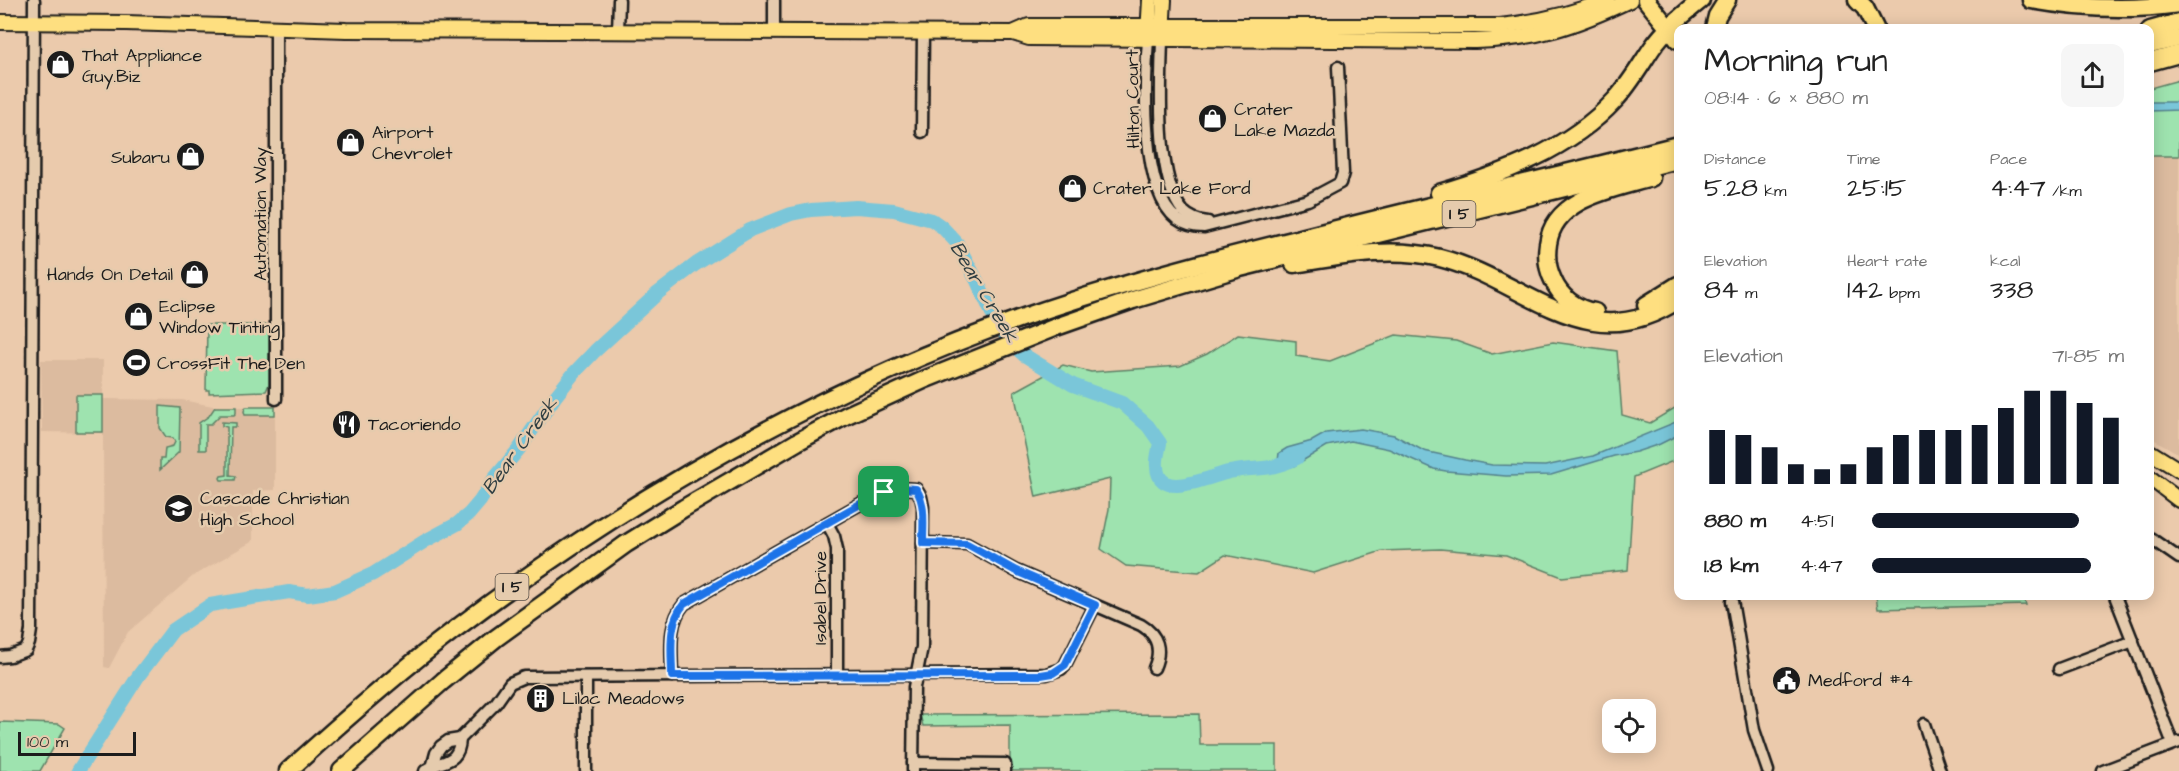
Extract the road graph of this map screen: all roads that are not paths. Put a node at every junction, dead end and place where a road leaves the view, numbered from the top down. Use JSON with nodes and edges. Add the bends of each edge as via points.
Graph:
{"nodes":[{"id":1,"x":34,"y":0,"type":"edge"},
{"id":2,"x":619,"y":0,"type":"edge"},
{"id":3,"x":774,"y":0,"type":"edge"},
{"id":4,"x":1150,"y":0,"type":"edge"},
{"id":5,"x":1164,"y":0,"type":"edge"},
{"id":6,"x":1607,"y":0,"type":"edge"},
{"id":7,"x":1630,"y":0,"type":"edge"},
{"id":8,"x":1646,"y":0,"type":"edge"},
{"id":9,"x":1701,"y":0,"type":"edge"},
{"id":10,"x":1727,"y":0,"type":"edge"},
{"id":11,"x":1857,"y":0,"type":"edge"},
{"id":12,"x":2031,"y":0,"type":"edge"},
{"id":13,"x":2179,"y":4,"type":"edge"},
{"id":14,"x":0,"y":22,"type":"edge"},
{"id":15,"x":34,"y":22,"type":"junction"},
{"id":16,"x":2179,"y":22,"type":"edge"},
{"id":17,"x":1715,"y":24,"type":"edge"},
{"id":18,"x":1873,"y":24,"type":"edge"},
{"id":19,"x":276,"y":28,"type":"junction"},
{"id":20,"x":1669,"y":28,"type":"edge"},
{"id":21,"x":2154,"y":29,"type":"edge"},
{"id":22,"x":618,"y":32,"type":"junction"},
{"id":23,"x":774,"y":32,"type":"junction"},
{"id":24,"x":923,"y":33,"type":"junction"},
{"id":25,"x":1155,"y":33,"type":"junction"},
{"id":26,"x":2179,"y":38,"type":"edge"},
{"id":27,"x":2154,"y":44,"type":"edge"},
{"id":28,"x":2179,"y":54,"type":"edge"},
{"id":29,"x":2154,"y":61,"type":"edge"},
{"id":30,"x":1338,"y":67,"type":"dead end"},
{"id":31,"x":922,"y":132,"type":"dead end"},
{"id":32,"x":1674,"y":146,"type":"edge"},
{"id":33,"x":1674,"y":161,"type":"edge"},
{"id":34,"x":1674,"y":170,"type":"edge"},
{"id":35,"x":1392,"y":214,"type":"junction"},
{"id":36,"x":1240,"y":268,"type":"junction"},
{"id":37,"x":1674,"y":288,"type":"edge"},
{"id":38,"x":1674,"y":302,"type":"edge"},
{"id":39,"x":276,"y":399,"type":"dead end"},
{"id":40,"x":2154,"y":454,"type":"edge"},
{"id":41,"x":2179,"y":470,"type":"edge"},
{"id":42,"x":2154,"y":481,"type":"edge"},
{"id":43,"x":2179,"y":500,"type":"edge"},
{"id":44,"x":827,"y":523,"type":"junction"},
{"id":45,"x":2154,"y":541,"type":"edge"},
{"id":46,"x":923,"y":543,"type":"junction"},
{"id":47,"x":2179,"y":558,"type":"edge"},
{"id":48,"x":2117,"y":600,"type":"edge"},
{"id":49,"x":1732,"y":601,"type":"dead end"},
{"id":50,"x":1095,"y":605,"type":"junction"},
{"id":51,"x":2133,"y":641,"type":"junction"},
{"id":52,"x":0,"y":657,"type":"edge"},
{"id":53,"x":1154,"y":668,"type":"dead end"},
{"id":54,"x":2060,"y":669,"type":"dead end"},
{"id":55,"x":837,"y":675,"type":"junction"},
{"id":56,"x":916,"y":675,"type":"junction"},
{"id":57,"x":672,"y":676,"type":"junction"},
{"id":58,"x":586,"y":677,"type":"junction"},
{"id":59,"x":1924,"y":724,"type":"dead end"},
{"id":60,"x":460,"y":739,"type":"junction"},
{"id":61,"x":2176,"y":743,"type":"edge"},
{"id":62,"x":913,"y":767,"type":"edge"},
{"id":63,"x":429,"y":768,"type":"edge"},
{"id":64,"x":288,"y":771,"type":"edge"},
{"id":65,"x":341,"y":771,"type":"edge"},
{"id":66,"x":586,"y":771,"type":"edge"},
{"id":67,"x":1005,"y":771,"type":"edge"},
{"id":68,"x":1768,"y":771,"type":"edge"},
{"id":69,"x":1941,"y":771,"type":"edge"},
{"id":70,"x":2103,"y":771,"type":"edge"}],
"edges":[{"from":1,"to":15,"type":"street"},
{"from":2,"to":22,"type":"street"},
{"from":3,"to":23,"type":"street"},
{"from":4,"to":25,"type":"main road"},
{"from":5,"to":25,"type":"main road"},
{"from":6,"to":25,"type":"main road","via":[[1539,21],[1500,26]]},
{"from":7,"to":25,"type":"main road","via":[[1580,22],[1519,39],[1350,41]]},
{"from":8,"to":20,"type":"highway"},
{"from":9,"to":20,"type":"highway"},
{"from":10,"to":17,"type":"highway"},
{"from":11,"to":18,"type":"highway"},
{"from":12,"to":13,"type":"highway","via":[[2107,9]]},
{"from":14,"to":15,"type":"main road"},
{"from":15,"to":19,"type":"main road"},
{"from":15,"to":52,"type":"street","via":[[31,630],[26,650]]},
{"from":16,"to":21,"type":"highway"},
{"from":19,"to":22,"type":"main road"},
{"from":19,"to":39,"type":"street","name":"Automation Way"},
{"from":20,"to":35,"type":"highway","via":[[1616,100],[1570,139],[1499,172],[1404,205]]},
{"from":22,"to":23,"type":"main road"},
{"from":23,"to":24,"type":"main road"},
{"from":24,"to":25,"type":"main road","via":[[1013,33],[1029,26]]},
{"from":24,"to":31,"type":"street"},
{"from":25,"to":30,"type":"street","name":"Hilton Court","via":[[1161,130],[1168,172],[1183,210],[1198,220],[1214,223],[1308,200],[1340,183],[1343,173]]},
{"from":26,"to":27,"type":"highway"},
{"from":28,"to":29,"type":"highway"},
{"from":32,"to":35,"type":"highway","number":"I 5"},
{"from":33,"to":36,"type":"highway","number":"I 5"},
{"from":34,"to":37,"type":"highway","via":[[1575,204],[1553,228],[1546,254],[1559,291],[1572,304],[1589,311],[1612,314],[1631,310],[1651,303]]},
{"from":35,"to":64,"type":"highway","number":"I 5","via":[[1180,269],[1046,310],[880,375],[758,433],[635,504],[545,563],[450,633]]},
{"from":36,"to":38,"type":"highway","via":[[1409,252],[1463,265],[1581,319],[1607,323],[1634,320]]},
{"from":36,"to":65,"type":"highway","number":"I 5","via":[[1133,300],[986,354],[847,416],[725,483],[626,544],[496,638]]},
{"from":40,"to":41,"type":"main road"},
{"from":42,"to":43,"type":"main road"},
{"from":44,"to":46,"type":"street","via":[[884,492],[916,489],[923,507]]},
{"from":44,"to":55,"type":"street","name":"Isabel Drive","via":[[837,549]]},
{"from":44,"to":57,"type":"street","via":[[684,604],[672,631]]},
{"from":45,"to":47,"type":"street"},
{"from":46,"to":50,"type":"street","via":[[967,544],[1016,571]]},
{"from":46,"to":56,"type":"street","via":[[922,653]]},
{"from":48,"to":51,"type":"street"},
{"from":49,"to":68,"type":"street","via":[[1754,730]]},
{"from":50,"to":53,"type":"street","via":[[1147,629],[1159,650]]},
{"from":50,"to":56,"type":"street","via":[[1070,659],[1053,673]]},
{"from":51,"to":54,"type":"street"},
{"from":51,"to":61,"type":"street"},
{"from":55,"to":56,"type":"street"},
{"from":55,"to":57,"type":"street"},
{"from":56,"to":62,"type":"street"},
{"from":57,"to":58,"type":"street"},
{"from":58,"to":60,"type":"street","via":[[524,677],[510,683]]},
{"from":58,"to":66,"type":"street"},
{"from":59,"to":69,"type":"street"},
{"from":60,"to":63,"type":"street","via":[[441,746]]},
{"from":60,"to":63,"type":"street","via":[[460,749],[453,758]]},
{"from":61,"to":70,"type":"street"},
{"from":62,"to":67,"type":"street","via":[[1005,764]]}]}
